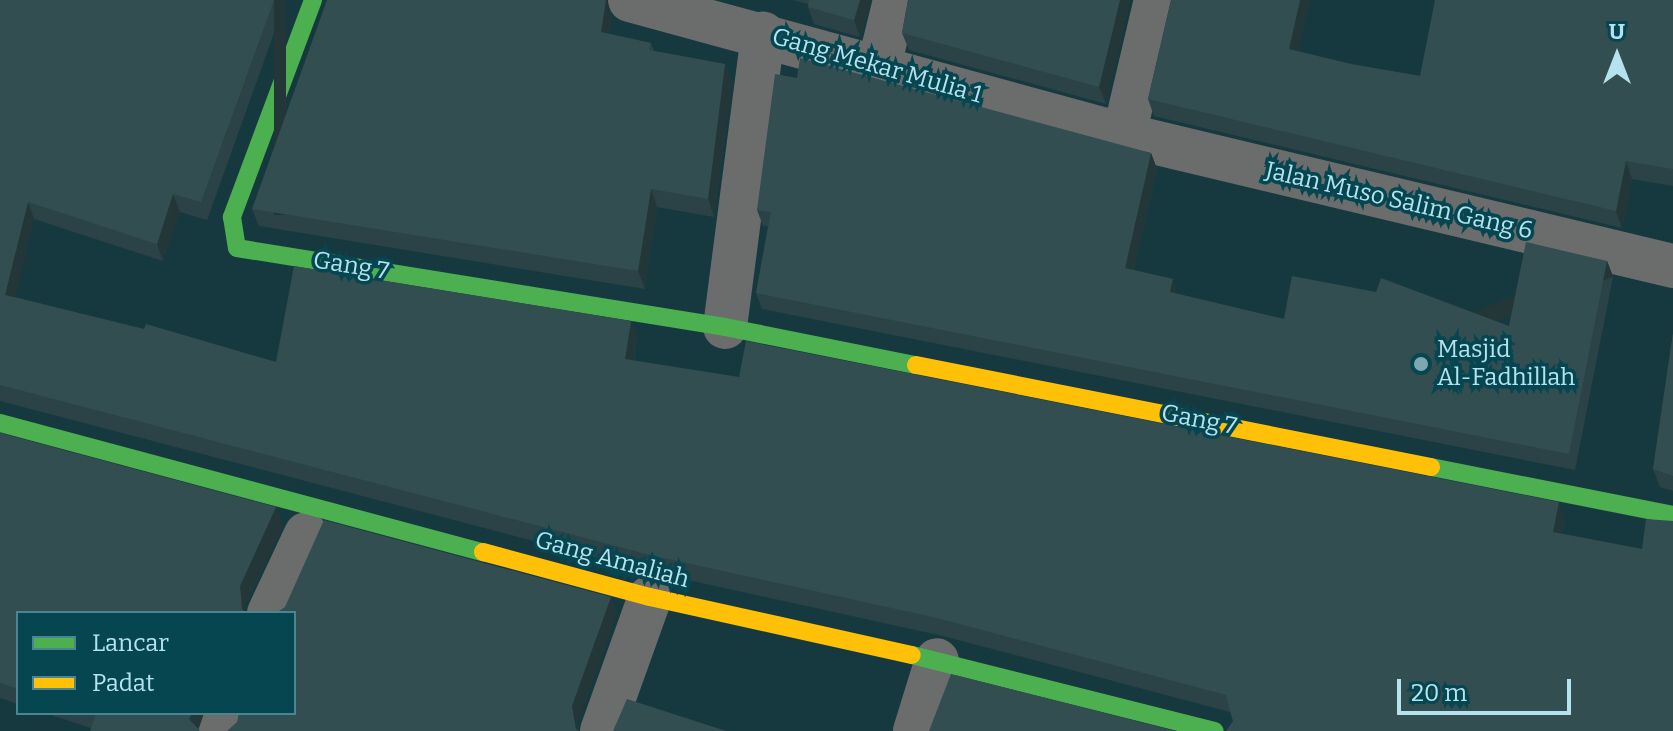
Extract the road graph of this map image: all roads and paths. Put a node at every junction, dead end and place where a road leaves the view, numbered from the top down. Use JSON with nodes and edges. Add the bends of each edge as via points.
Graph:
{"nodes":[{"id":1,"x":313,"y":0,"type":"edge"},
{"id":2,"x":895,"y":0,"type":"edge"},
{"id":3,"x":1156,"y":0,"type":"edge"},
{"id":4,"x":646,"y":1,"type":"edge"},
{"id":5,"x":763,"y":33,"type":"junction"},
{"id":6,"x":878,"y":70,"type":"junction"},
{"id":7,"x":1124,"y":135,"type":"junction"},
{"id":8,"x":1673,"y":266,"type":"edge"},
{"id":9,"x":725,"y":327,"type":"junction"},
{"id":10,"x":0,"y":423,"type":"edge"},
{"id":11,"x":1673,"y":515,"type":"edge"},
{"id":12,"x":306,"y":534,"type":"dead end"},
{"id":13,"x":650,"y":597,"type":"junction"},
{"id":14,"x":270,"y":611,"type":"edge"},
{"id":15,"x":937,"y":660,"type":"junction"},
{"id":16,"x":1210,"y":730,"type":"edge"},
{"id":17,"x":602,"y":731,"type":"edge"},
{"id":18,"x":915,"y":731,"type":"edge"}],
"edges":[{"from":1,"to":9,"type":"street","name":"Gang 7","via":[[232,217],[237,248]]},
{"from":2,"to":6,"type":"street"},
{"from":3,"to":7,"type":"street"},
{"from":4,"to":5,"type":"street","name":"Gang Mekar Mulia 1"},
{"from":5,"to":6,"type":"street","name":"Gang Mekar Mulia 1"},
{"from":5,"to":9,"type":"street"},
{"from":6,"to":7,"type":"street","name":"Gang Mekar Mulia 1"},
{"from":7,"to":8,"type":"street","name":"Jalan Muso Salim Gang 6"},
{"from":9,"to":11,"type":"street","name":"Gang 7"},
{"from":10,"to":13,"type":"street","name":"Gang Amaliah"},
{"from":12,"to":14,"type":"street"},
{"from":13,"to":15,"type":"street","name":"Gang Amaliah"},
{"from":13,"to":17,"type":"street"},
{"from":15,"to":16,"type":"street","name":"Gang Amaliah"},
{"from":15,"to":18,"type":"street"}]}
